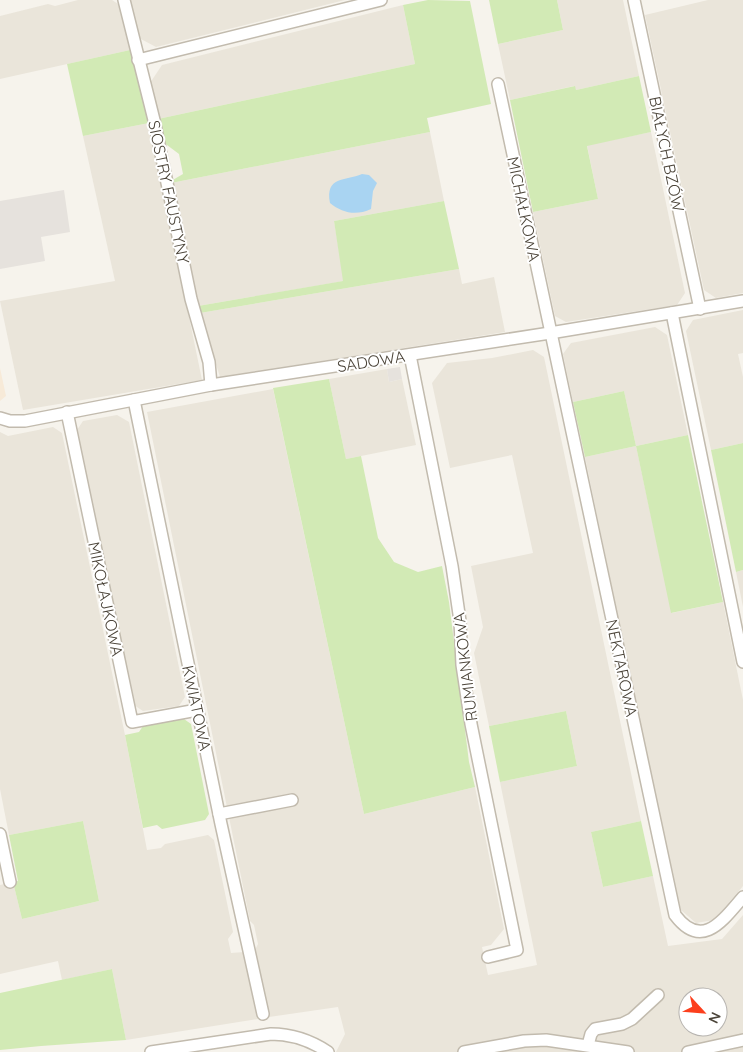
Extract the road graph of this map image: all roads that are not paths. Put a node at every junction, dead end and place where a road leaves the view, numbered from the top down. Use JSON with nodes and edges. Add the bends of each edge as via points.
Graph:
{"nodes":[{"id":1,"x":124,"y":0,"type":"edge"},
{"id":2,"x":381,"y":0,"type":"edge"},
{"id":3,"x":634,"y":0,"type":"edge"},
{"id":4,"x":138,"y":60,"type":"junction"},
{"id":5,"x":498,"y":84,"type":"dead end"},
{"id":6,"x":743,"y":301,"type":"edge"},
{"id":7,"x":700,"y":309,"type":"junction"},
{"id":8,"x":672,"y":314,"type":"junction"},
{"id":9,"x":550,"y":333,"type":"junction"},
{"id":10,"x":410,"y":355,"type":"junction"},
{"id":11,"x":211,"y":385,"type":"junction"},
{"id":12,"x":134,"y":400,"type":"junction"},
{"id":13,"x":67,"y":412,"type":"junction"},
{"id":14,"x":0,"y":418,"type":"edge"},
{"id":15,"x":743,"y":662,"type":"edge"},
{"id":16,"x":197,"y":710,"type":"junction"},
{"id":17,"x":292,"y":800,"type":"dead end"},
{"id":18,"x":219,"y":814,"type":"junction"},
{"id":19,"x":0,"y":834,"type":"edge"},
{"id":20,"x":10,"y":882,"type":"dead end"},
{"id":21,"x":743,"y":897,"type":"edge"},
{"id":22,"x":488,"y":957,"type":"dead end"},
{"id":23,"x":658,"y":995,"type":"dead end"},
{"id":24,"x":263,"y":1014,"type":"dead end"},
{"id":25,"x":743,"y":1040,"type":"edge"},
{"id":26,"x":588,"y":1046,"type":"junction"},
{"id":27,"x":151,"y":1052,"type":"edge"},
{"id":28,"x":328,"y":1052,"type":"edge"},
{"id":29,"x":464,"y":1052,"type":"edge"},
{"id":30,"x":623,"y":1052,"type":"edge"},
{"id":31,"x":688,"y":1052,"type":"edge"}],
"edges":[{"from":1,"to":4,"type":"street","name":"SIOSTRY FAUSTYNY"},
{"from":2,"to":4,"type":"street"},
{"from":3,"to":7,"type":"street","name":"BIAŁYCH BZÓW"},
{"from":4,"to":11,"type":"street","name":"SIOSTRY FAUSTYNY","via":[[154,120],[191,299],[209,362]]},
{"from":5,"to":9,"type":"street","name":"MICHAŁKOWA"},
{"from":6,"to":7,"type":"street","name":"SADOWA"},
{"from":7,"to":8,"type":"street","name":"SADOWA"},
{"from":8,"to":9,"type":"street","name":"SADOWA"},
{"from":8,"to":15,"type":"street"},
{"from":9,"to":10,"type":"street","name":"SADOWA"},
{"from":9,"to":21,"type":"street","name":"NEKTAROWA","via":[[675,915],[687,928],[703,932],[718,925]]},
{"from":10,"to":11,"type":"street","name":"SADOWA"},
{"from":10,"to":22,"type":"street","name":"RUMIANKOWA","via":[[453,575],[471,724],[517,950]]},
{"from":11,"to":12,"type":"street","name":"SADOWA"},
{"from":12,"to":13,"type":"street","name":"SADOWA"},
{"from":12,"to":16,"type":"street","name":"KWIATOWA"},
{"from":13,"to":14,"type":"street","name":"SADOWA","via":[[25,420]]},
{"from":13,"to":16,"type":"street","name":"MIKOŁAJKOWA","via":[[132,722]]},
{"from":16,"to":18,"type":"street","name":"KWIATOWA"},
{"from":17,"to":18,"type":"street"},
{"from":18,"to":24,"type":"street","name":"KWIATOWA"},
{"from":19,"to":20,"type":"street"},
{"from":23,"to":26,"type":"street","via":[[632,1019],[595,1029]]},
{"from":25,"to":31,"type":"street"},
{"from":26,"to":29,"type":"street","via":[[546,1040],[524,1041]]},
{"from":26,"to":30,"type":"street"},
{"from":27,"to":28,"type":"street","via":[[287,1034]]}]}
